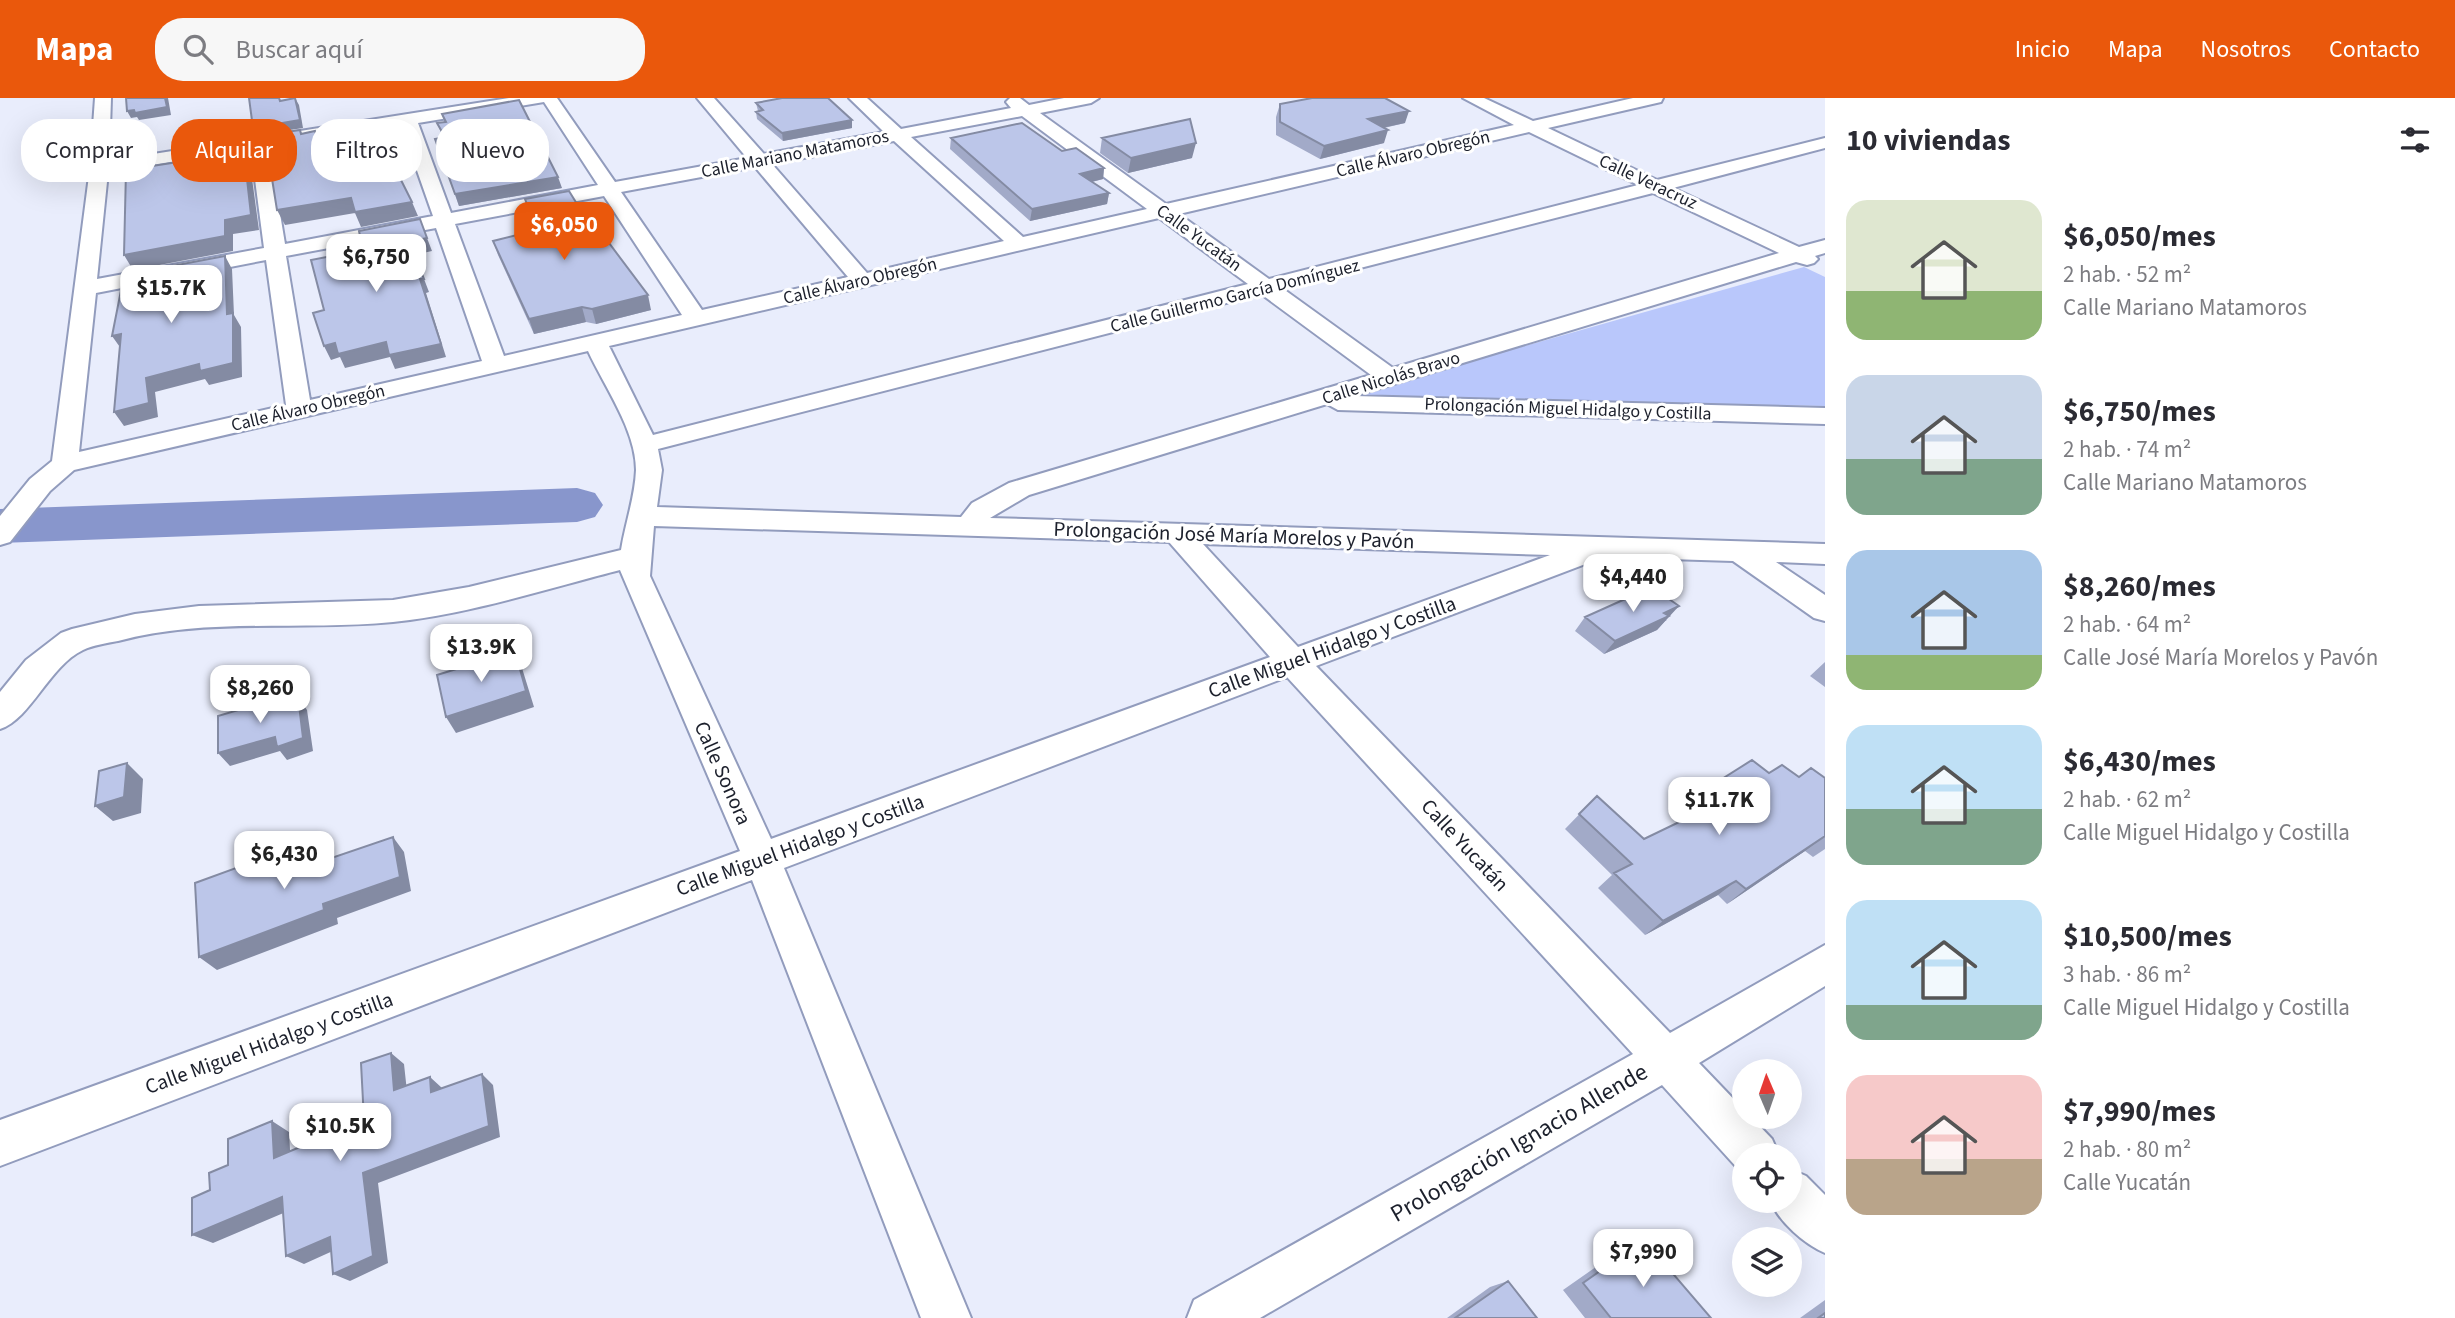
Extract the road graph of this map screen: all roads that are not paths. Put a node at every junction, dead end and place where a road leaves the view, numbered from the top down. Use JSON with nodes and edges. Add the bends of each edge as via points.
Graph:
{"nodes":[{"id":1,"x":103,"y":98,"type":"edge"},
{"id":2,"x":541,"y":98,"type":"edge"},
{"id":3,"x":549,"y":98,"type":"edge"},
{"id":4,"x":705,"y":98,"type":"edge"},
{"id":5,"x":857,"y":98,"type":"edge"},
{"id":6,"x":1091,"y":98,"type":"edge"},
{"id":7,"x":1471,"y":98,"type":"edge"},
{"id":8,"x":1655,"y":98,"type":"edge"},
{"id":9,"x":1017,"y":104,"type":"edge"},
{"id":10,"x":102,"y":119,"type":"edge"},
{"id":11,"x":408,"y":119,"type":"edge"},
{"id":12,"x":1531,"y":127,"type":"junction"},
{"id":13,"x":897,"y":134,"type":"junction"},
{"id":14,"x":1825,"y":143,"type":"edge"},
{"id":15,"x":422,"y":158,"type":"edge"},
{"id":16,"x":757,"y":161,"type":"junction"},
{"id":17,"x":97,"y":182,"type":"edge"},
{"id":18,"x":265,"y":182,"type":"edge"},
{"id":19,"x":1658,"y":186,"type":"junction"},
{"id":20,"x":607,"y":189,"type":"junction"},
{"id":21,"x":1163,"y":211,"type":"junction"},
{"id":22,"x":444,"y":220,"type":"junction"},
{"id":23,"x":1019,"y":244,"type":"junction"},
{"id":24,"x":1825,"y":246,"type":"edge"},
{"id":25,"x":275,"y":252,"type":"junction"},
{"id":26,"x":1798,"y":254,"type":"junction"},
{"id":27,"x":1825,"y":267,"type":"edge"},
{"id":28,"x":863,"y":281,"type":"junction"},
{"id":29,"x":86,"y":288,"type":"junction"},
{"id":30,"x":1268,"y":288,"type":"junction"},
{"id":31,"x":696,"y":319,"type":"junction"},
{"id":32,"x":595,"y":342,"type":"junction"},
{"id":33,"x":495,"y":365,"type":"junction"},
{"id":34,"x":1390,"y":378,"type":"junction"},
{"id":35,"x":1312,"y":402,"type":"junction"},
{"id":36,"x":299,"y":410,"type":"junction"},
{"id":37,"x":1825,"y":416,"type":"edge"},
{"id":38,"x":644,"y":446,"type":"junction"},
{"id":39,"x":65,"y":464,"type":"junction"},
{"id":40,"x":642,"y":516,"type":"junction"},
{"id":41,"x":968,"y":527,"type":"junction"},
{"id":42,"x":1177,"y":533,"type":"junction"},
{"id":43,"x":0,"y":535,"type":"edge"},
{"id":44,"x":1601,"y":547,"type":"junction"},
{"id":45,"x":1739,"y":551,"type":"junction"},
{"id":46,"x":1825,"y":554,"type":"edge"},
{"id":47,"x":633,"y":557,"type":"junction"},
{"id":48,"x":1825,"y":610,"type":"edge"},
{"id":49,"x":1293,"y":662,"type":"junction"},
{"id":50,"x":0,"y":716,"type":"edge"},
{"id":51,"x":762,"y":859,"type":"junction"},
{"id":52,"x":1825,"y":964,"type":"edge"},
{"id":53,"x":1666,"y":1059,"type":"junction"},
{"id":54,"x":0,"y":1143,"type":"edge"},
{"id":55,"x":1745,"y":1143,"type":"edge"},
{"id":56,"x":1802,"y":1205,"type":"edge"},
{"id":57,"x":1825,"y":1229,"type":"edge"},
{"id":58,"x":946,"y":1318,"type":"edge"},
{"id":59,"x":1212,"y":1318,"type":"edge"}],
"edges":[{"from":1,"to":10,"type":"street"},
{"from":2,"to":11,"type":"street"},
{"from":3,"to":20,"type":"street"},
{"from":4,"to":16,"type":"street"},
{"from":5,"to":13,"type":"street"},
{"from":6,"to":9,"type":"street","name":"Calle Mariano Matamoros"},
{"from":7,"to":12,"type":"street","name":"Calle Veracruz"},
{"from":8,"to":12,"type":"street","name":"Calle Álvaro Obregón"},
{"from":9,"to":13,"type":"street","name":"Calle Mariano Matamoros"},
{"from":9,"to":21,"type":"street","name":"Calle Yucatán"},
{"from":12,"to":19,"type":"street","name":"Calle Veracruz"},
{"from":12,"to":21,"type":"street","name":"Calle Álvaro Obregón"},
{"from":13,"to":16,"type":"street","name":"Calle Mariano Matamoros"},
{"from":13,"to":23,"type":"street"},
{"from":14,"to":19,"type":"street","name":"Calle Guillermo García Domínguez"},
{"from":15,"to":22,"type":"street"},
{"from":16,"to":20,"type":"street","name":"Calle Mariano Matamoros"},
{"from":16,"to":28,"type":"street"},
{"from":17,"to":29,"type":"street"},
{"from":18,"to":25,"type":"street"},
{"from":19,"to":26,"type":"street","name":"Calle Veracruz"},
{"from":19,"to":30,"type":"street","name":"Calle Guillermo García Domínguez"},
{"from":20,"to":22,"type":"street","name":"Calle Mariano Matamoros"},
{"from":20,"to":31,"type":"street"},
{"from":21,"to":23,"type":"street","name":"Calle Álvaro Obregón"},
{"from":21,"to":30,"type":"street","name":"Calle Yucatán"},
{"from":22,"to":25,"type":"street","name":"Calle Mariano Matamoros"},
{"from":22,"to":33,"type":"street"},
{"from":23,"to":28,"type":"street","name":"Calle Álvaro Obregón"},
{"from":24,"to":26,"type":"street","name":"Calle Nicolás Bravo"},
{"from":25,"to":29,"type":"street","name":"Calle Mariano Matamoros"},
{"from":25,"to":36,"type":"street"},
{"from":26,"to":27,"type":"street","name":"Calle Veracruz"},
{"from":26,"to":34,"type":"street","name":"Calle Nicolás Bravo"},
{"from":28,"to":31,"type":"street","name":"Calle Álvaro Obregón"},
{"from":29,"to":39,"type":"street"},
{"from":30,"to":34,"type":"street","name":"Calle Yucatán"},
{"from":30,"to":38,"type":"street","name":"Calle Guillermo García Domínguez"},
{"from":31,"to":32,"type":"street","name":"Calle Álvaro Obregón"},
{"from":32,"to":33,"type":"street","name":"Calle Álvaro Obregón"},
{"from":32,"to":38,"type":"street","name":"Calle Sonora"},
{"from":33,"to":36,"type":"street","name":"Calle Álvaro Obregón"},
{"from":34,"to":35,"type":"street","name":"Calle Nicolás Bravo"},
{"from":35,"to":37,"type":"street","name":"Prolongación Miguel Hidalgo y Costilla"},
{"from":35,"to":41,"type":"street","name":"Calle Nicolás Bravo","via":[[1019,489],[982,509]]},
{"from":36,"to":39,"type":"street","name":"Calle Álvaro Obregón"},
{"from":38,"to":40,"type":"street","name":"Calle Sonora","via":[[649,467]]},
{"from":39,"to":43,"type":"street","via":[[40,485]]},
{"from":40,"to":41,"type":"street","name":"Prolongación José María Morelos y Pavón"},
{"from":40,"to":47,"type":"street","name":"Calle Sonora"},
{"from":41,"to":42,"type":"street","name":"Prolongación José María Morelos y Pavón"},
{"from":42,"to":44,"type":"street","name":"Prolongación José María Morelos y Pavón"},
{"from":42,"to":49,"type":"street","name":"Calle Yucatán"},
{"from":44,"to":45,"type":"street","name":"Prolongación José María Morelos y Pavón"},
{"from":44,"to":49,"type":"street","name":"Calle Miguel Hidalgo y Costilla"},
{"from":45,"to":46,"type":"street","name":"Prolongación José María Morelos y Pavón"},
{"from":45,"to":48,"type":"street"},
{"from":47,"to":50,"type":"street","via":[[469,598],[393,611],[199,617],[135,625],[72,641],[37,669]]},
{"from":47,"to":51,"type":"street","name":"Calle Sonora","via":[[635,576]]},
{"from":49,"to":51,"type":"street","name":"Calle Miguel Hidalgo y Costilla"},
{"from":49,"to":53,"type":"street","name":"Calle Yucatán"},
{"from":51,"to":54,"type":"street","name":"Calle Miguel Hidalgo y Costilla"},
{"from":51,"to":58,"type":"street","name":"Calle Sonora"},
{"from":52,"to":53,"type":"street","name":"Prolongación Ignacio Allende"},
{"from":53,"to":55,"type":"street","name":"Calle Yucatán"},
{"from":53,"to":59,"type":"street","name":"Prolongación Ignacio Allende"},
{"from":56,"to":57,"type":"street"}]}
